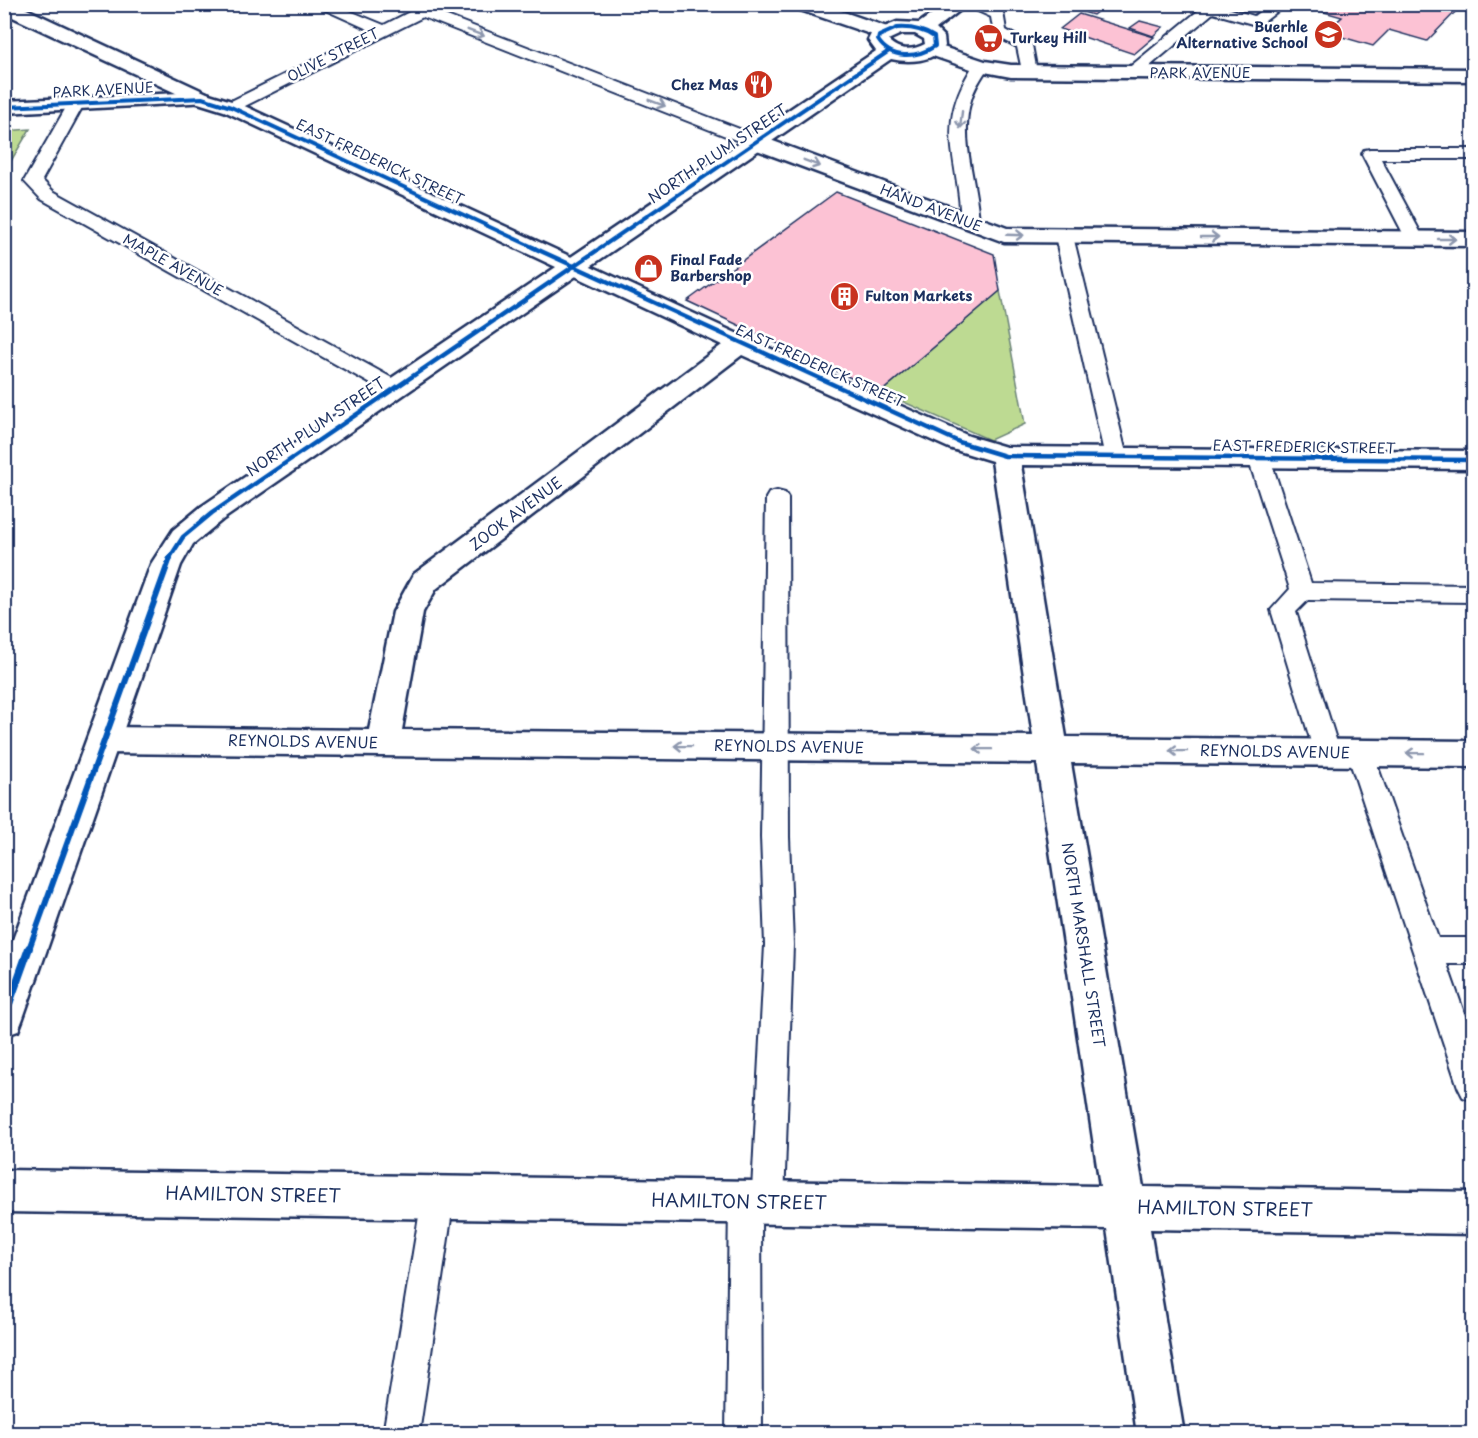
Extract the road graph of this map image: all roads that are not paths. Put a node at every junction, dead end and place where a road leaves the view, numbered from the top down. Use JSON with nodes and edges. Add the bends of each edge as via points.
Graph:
{"nodes":[{"id":1,"x":319,"y":4,"type":"edge"},
{"id":2,"x":801,"y":4,"type":"edge"},
{"id":3,"x":959,"y":4,"type":"edge"},
{"id":4,"x":969,"y":4,"type":"edge"},
{"id":5,"x":1280,"y":4,"type":"edge"},
{"id":6,"x":4,"y":6,"type":"edge"},
{"id":7,"x":428,"y":8,"type":"edge"},
{"id":8,"x":1207,"y":8,"type":"edge"},
{"id":9,"x":383,"y":30,"type":"junction"},
{"id":10,"x":922,"y":30,"type":"junction"},
{"id":11,"x":886,"y":41,"type":"junction"},
{"id":12,"x":931,"y":49,"type":"junction"},
{"id":13,"x":981,"y":66,"type":"junction"},
{"id":14,"x":1029,"y":72,"type":"junction"},
{"id":15,"x":1132,"y":73,"type":"junction"},
{"id":16,"x":1473,"y":75,"type":"edge"},
{"id":17,"x":202,"y":98,"type":"junction"},
{"id":18,"x":76,"y":104,"type":"junction"},
{"id":19,"x":4,"y":107,"type":"edge"},
{"id":20,"x":231,"y":107,"type":"junction"},
{"id":21,"x":757,"y":142,"type":"junction"},
{"id":22,"x":1473,"y":154,"type":"edge"},
{"id":23,"x":970,"y":222,"type":"junction"},
{"id":24,"x":1064,"y":236,"type":"junction"},
{"id":25,"x":1415,"y":239,"type":"junction"},
{"id":26,"x":1473,"y":239,"type":"edge"},
{"id":27,"x":575,"y":265,"type":"junction"},
{"id":28,"x":740,"y":344,"type":"junction"},
{"id":29,"x":394,"y":388,"type":"junction"},
{"id":30,"x":1005,"y":456,"type":"junction"},
{"id":31,"x":1116,"y":457,"type":"junction"},
{"id":32,"x":1259,"y":458,"type":"junction"},
{"id":33,"x":1473,"y":460,"type":"edge"},
{"id":34,"x":777,"y":498,"type":"dead end"},
{"id":35,"x":1302,"y":591,"type":"junction"},
{"id":36,"x":1473,"y":594,"type":"edge"},
{"id":37,"x":104,"y":740,"type":"junction"},
{"id":38,"x":383,"y":743,"type":"junction"},
{"id":39,"x":778,"y":747,"type":"junction"},
{"id":40,"x":1052,"y":749,"type":"junction"},
{"id":41,"x":1327,"y":752,"type":"junction"},
{"id":42,"x":1360,"y":753,"type":"junction"},
{"id":43,"x":1473,"y":754,"type":"edge"},
{"id":44,"x":1427,"y":951,"type":"junction"},
{"id":45,"x":1473,"y":951,"type":"edge"},
{"id":46,"x":4,"y":1018,"type":"edge"},
{"id":47,"x":1473,"y":1087,"type":"edge"},
{"id":48,"x":4,"y":1191,"type":"edge"},
{"id":49,"x":438,"y":1198,"type":"junction"},
{"id":50,"x":756,"y":1202,"type":"junction"},
{"id":51,"x":1125,"y":1208,"type":"junction"},
{"id":52,"x":1473,"y":1213,"type":"edge"},
{"id":53,"x":401,"y":1434,"type":"edge"},
{"id":54,"x":744,"y":1434,"type":"edge"},
{"id":55,"x":1161,"y":1434,"type":"edge"}],
"edges":[{"from":1,"to":9,"type":"lane"},
{"from":2,"to":11,"type":"street"},
{"from":3,"to":10,"type":"street"},
{"from":4,"to":14,"type":"lane","via":[[998,15],[999,32],[1024,45]]},
{"from":5,"to":8,"type":"lane","via":[[1256,21]]},
{"from":6,"to":17,"type":"street","name":"EAST FREDERICK STREET"},
{"from":7,"to":9,"type":"lane","name":"OLIVE STREET"},
{"from":7,"to":21,"type":"lane","name":"HAND AVENUE","one_way":true},
{"from":8,"to":15,"type":"lane"},
{"from":9,"to":20,"type":"lane","name":"OLIVE STREET"},
{"from":10,"to":11,"type":"street","via":[[897,28]]},
{"from":10,"to":12,"type":"street","via":[[936,41]]},
{"from":11,"to":12,"type":"street","via":[[916,54]]},
{"from":11,"to":21,"type":"street","name":"NORTH PLUM STREET"},
{"from":12,"to":13,"type":"street","name":"PARK AVENUE"},
{"from":13,"to":14,"type":"street","name":"PARK AVENUE"},
{"from":13,"to":23,"type":"lane","one_way":true,"via":[[963,99],[958,143],[970,199]]},
{"from":14,"to":15,"type":"street","name":"PARK AVENUE"},
{"from":15,"to":16,"type":"street","name":"PARK AVENUE"},
{"from":17,"to":18,"type":"street","name":"PARK AVENUE"},
{"from":17,"to":20,"type":"street","name":"EAST FREDERICK STREET"},
{"from":18,"to":19,"type":"street","name":"PARK AVENUE"},
{"from":18,"to":29,"type":"lane","name":"MAPLE AVENUE","via":[[33,181],[47,195]]},
{"from":20,"to":27,"type":"street","name":"EAST FREDERICK STREET"},
{"from":21,"to":23,"type":"street","name":"HAND AVENUE","one_way":true},
{"from":21,"to":27,"type":"street","name":"NORTH PLUM STREET"},
{"from":22,"to":25,"type":"lane","via":[[1370,154]]},
{"from":23,"to":24,"type":"street","name":"HAND AVENUE","one_way":true,"via":[[1004,235]]},
{"from":24,"to":25,"type":"street","name":"HAND AVENUE","one_way":true},
{"from":24,"to":31,"type":"lane"},
{"from":25,"to":26,"type":"street","name":"HAND AVENUE","one_way":true},
{"from":27,"to":28,"type":"street","name":"EAST FREDERICK STREET"},
{"from":27,"to":29,"type":"street","name":"NORTH PLUM STREET"},
{"from":28,"to":30,"type":"street","name":"EAST FREDERICK STREET","via":[[958,442]]},
{"from":28,"to":38,"type":"street","name":"ZOOK AVENUE","via":[[426,582],[408,612]]},
{"from":29,"to":37,"type":"street","name":"NORTH PLUM STREET","via":[[183,537],[166,564]]},
{"from":30,"to":31,"type":"street","name":"EAST FREDERICK STREET"},
{"from":30,"to":40,"type":"street","name":"NORTH MARSHALL STREET"},
{"from":31,"to":32,"type":"street","name":"EAST FREDERICK STREET"},
{"from":32,"to":33,"type":"street","name":"EAST FREDERICK STREET"},
{"from":32,"to":35,"type":"lane"},
{"from":34,"to":39,"type":"lane"},
{"from":35,"to":36,"type":"lane"},
{"from":35,"to":41,"type":"lane","via":[[1283,610]]},
{"from":37,"to":38,"type":"street","name":"REYNOLDS AVENUE"},
{"from":37,"to":46,"type":"street","name":"NORTH PLUM STREET"},
{"from":39,"to":38,"type":"street","name":"REYNOLDS AVENUE","one_way":true},
{"from":40,"to":39,"type":"street","name":"REYNOLDS AVENUE","one_way":true},
{"from":39,"to":50,"type":"lane","via":[[779,945]]},
{"from":41,"to":40,"type":"street","name":"REYNOLDS AVENUE","one_way":true},
{"from":40,"to":51,"type":"street","name":"NORTH MARSHALL STREET"},
{"from":41,"to":42,"type":"street","name":"REYNOLDS AVENUE"},
{"from":43,"to":42,"type":"street","name":"REYNOLDS AVENUE","one_way":true},
{"from":42,"to":44,"type":"lane"},
{"from":44,"to":45,"type":"lane"},
{"from":44,"to":47,"type":"lane"},
{"from":48,"to":49,"type":"street","name":"HAMILTON STREET"},
{"from":49,"to":50,"type":"street","name":"HAMILTON STREET"},
{"from":49,"to":53,"type":"lane"},
{"from":50,"to":51,"type":"street","name":"HAMILTON STREET"},
{"from":50,"to":54,"type":"lane"},
{"from":51,"to":52,"type":"street","name":"HAMILTON STREET"},
{"from":51,"to":55,"type":"street","name":"NORTH MARSHALL STREET"}]}
